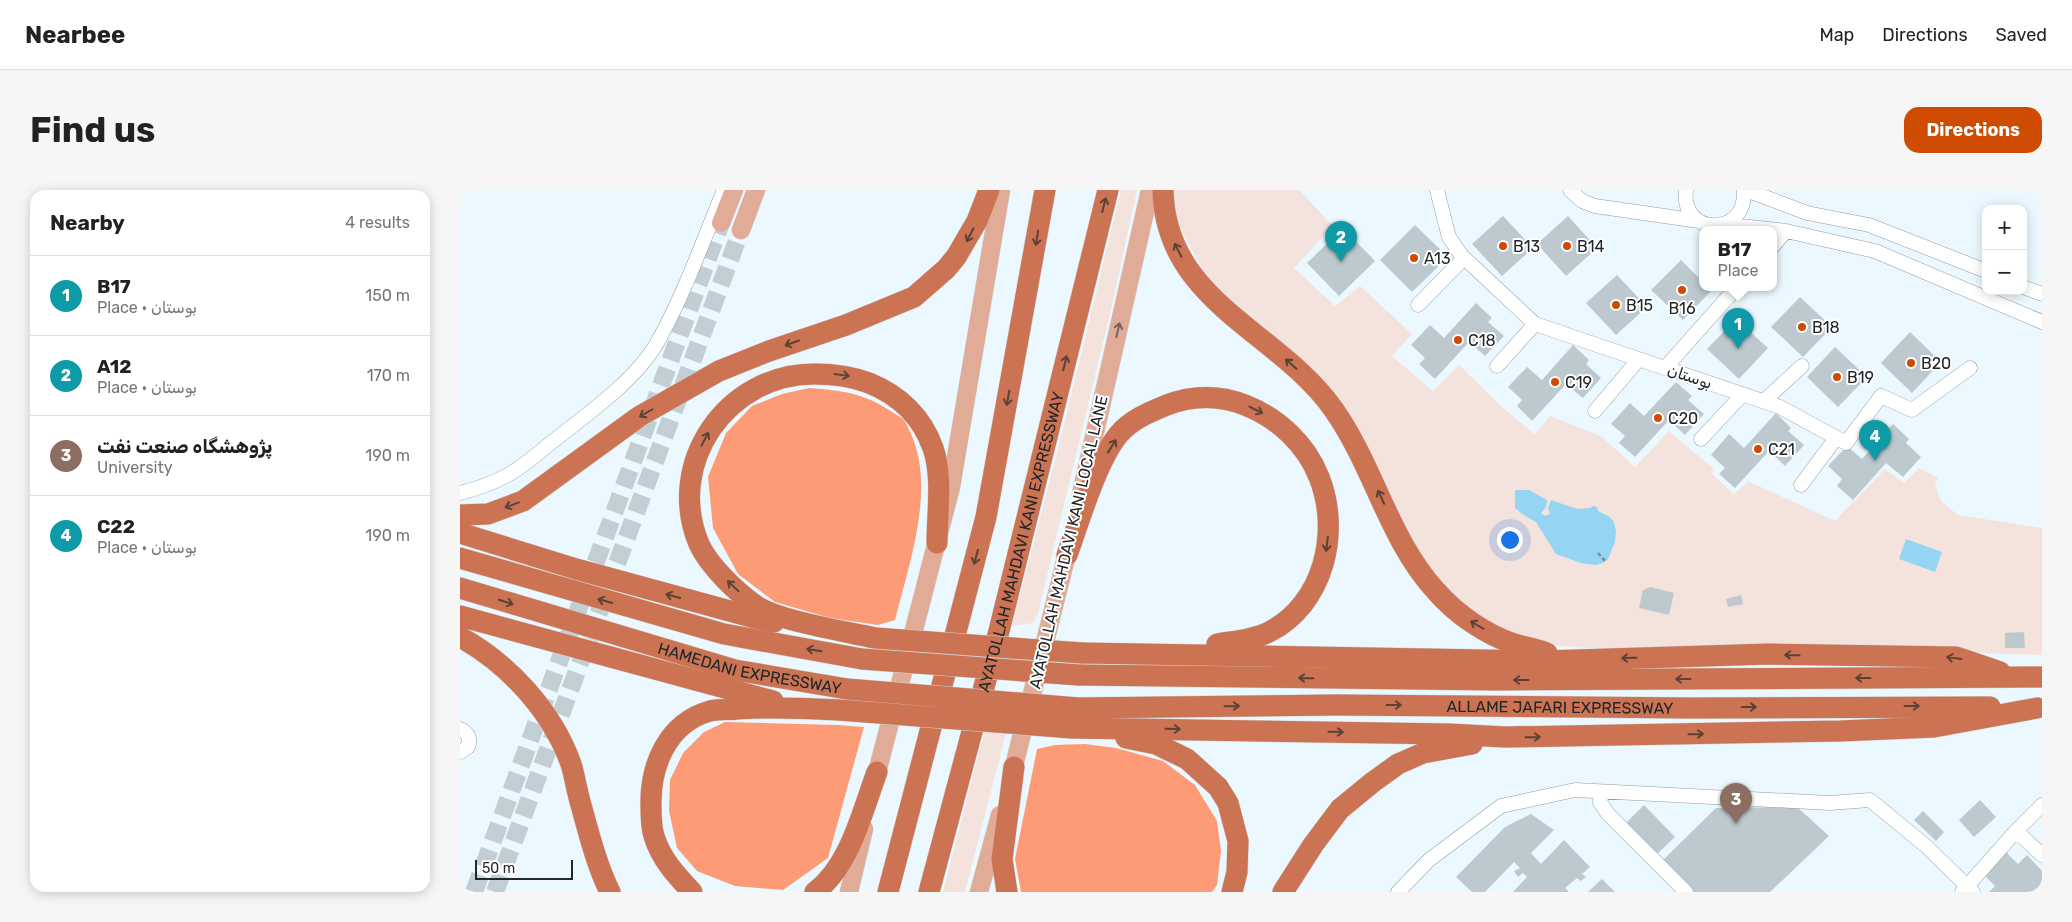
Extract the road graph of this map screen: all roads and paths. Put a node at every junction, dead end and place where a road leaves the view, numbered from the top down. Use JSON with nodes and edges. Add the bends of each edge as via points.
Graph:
{"nodes":[{"id":1,"x":724,"y":190,"type":"edge"},
{"id":2,"x":734,"y":190,"type":"edge"},
{"id":3,"x":756,"y":190,"type":"edge"},
{"id":4,"x":989,"y":190,"type":"edge"},
{"id":5,"x":1000,"y":190,"type":"edge"},
{"id":6,"x":1045,"y":190,"type":"edge"},
{"id":7,"x":1108,"y":190,"type":"edge"},
{"id":8,"x":1150,"y":190,"type":"edge"},
{"id":9,"x":1163,"y":190,"type":"edge"},
{"id":10,"x":1437,"y":190,"type":"edge"},
{"id":11,"x":1570,"y":190,"type":"edge"},
{"id":12,"x":1686,"y":190,"type":"edge"},
{"id":13,"x":1745,"y":190,"type":"edge"},
{"id":14,"x":1699,"y":222,"type":"junction"},
{"id":15,"x":721,"y":223,"type":"tunnel mouth"},
{"id":16,"x":1724,"y":224,"type":"junction"},
{"id":17,"x":1740,"y":226,"type":"edge"},
{"id":18,"x":742,"y":230,"type":"tunnel mouth"},
{"id":19,"x":1777,"y":231,"type":"edge"},
{"id":20,"x":1786,"y":232,"type":"junction"},
{"id":21,"x":1777,"y":242,"type":"edge"},
{"id":22,"x":1464,"y":258,"type":"junction"},
{"id":23,"x":1982,"y":269,"type":"edge"},
{"id":24,"x":2027,"y":288,"type":"edge"},
{"id":25,"x":1733,"y":291,"type":"edge"},
{"id":26,"x":2042,"y":294,"type":"edge"},
{"id":27,"x":1418,"y":305,"type":"dead end"},
{"id":28,"x":2042,"y":322,"type":"edge"},
{"id":29,"x":1536,"y":324,"type":"junction"},
{"id":30,"x":1639,"y":359,"type":"junction"},
{"id":31,"x":1496,"y":366,"type":"dead end"},
{"id":32,"x":1802,"y":366,"type":"dead end"},
{"id":33,"x":1664,"y":368,"type":"junction"},
{"id":34,"x":1970,"y":368,"type":"dead end"},
{"id":35,"x":1743,"y":394,"type":"junction"},
{"id":36,"x":1764,"y":402,"type":"junction"},
{"id":37,"x":1595,"y":411,"type":"dead end"},
{"id":38,"x":1836,"y":438,"type":"junction"},
{"id":39,"x":1701,"y":439,"type":"dead end"},
{"id":40,"x":507,"y":476,"type":"junction"},
{"id":41,"x":460,"y":484,"type":"edge"},
{"id":42,"x":1801,"y":485,"type":"dead end"},
{"id":43,"x":460,"y":493,"type":"edge"},
{"id":44,"x":460,"y":515,"type":"edge"},
{"id":45,"x":460,"y":534,"type":"edge"},
{"id":46,"x":937,"y":543,"type":"junction"},
{"id":47,"x":1598,"y":553,"type":"dead end"},
{"id":48,"x":1067,"y":556,"type":"junction"},
{"id":49,"x":460,"y":558,"type":"edge"},
{"id":50,"x":1605,"y":561,"type":"dead end"},
{"id":51,"x":460,"y":588,"type":"edge"},
{"id":52,"x":460,"y":616,"type":"edge"},
{"id":53,"x":460,"y":637,"type":"edge"},
{"id":54,"x":875,"y":638,"type":"junction"},
{"id":55,"x":1132,"y":654,"type":"junction"},
{"id":56,"x":1589,"y":658,"type":"junction"},
{"id":57,"x":2042,"y":670,"type":"edge"},
{"id":58,"x":1078,"y":675,"type":"joint"},
{"id":59,"x":2017,"y":677,"type":"junction"},
{"id":60,"x":2042,"y":677,"type":"edge"},
{"id":61,"x":793,"y":707,"type":"junction"},
{"id":62,"x":2039,"y":708,"type":"edge"},
{"id":63,"x":1075,"y":718,"type":"junction"},
{"id":64,"x":460,"y":729,"type":"edge"},
{"id":65,"x":1505,"y":737,"type":"junction"},
{"id":66,"x":460,"y":752,"type":"edge"},
{"id":67,"x":1014,"y":767,"type":"junction"},
{"id":68,"x":877,"y":772,"type":"junction"},
{"id":69,"x":1602,"y":792,"type":"junction"},
{"id":70,"x":2042,"y":805,"type":"edge"},
{"id":71,"x":2016,"y":831,"type":"junction"},
{"id":72,"x":2042,"y":855,"type":"edge"},
{"id":73,"x":1967,"y":890,"type":"edge"},
{"id":74,"x":610,"y":892,"type":"edge"},
{"id":75,"x":692,"y":892,"type":"edge"},
{"id":76,"x":815,"y":892,"type":"edge"},
{"id":77,"x":849,"y":892,"type":"edge"},
{"id":78,"x":888,"y":892,"type":"edge"},
{"id":79,"x":929,"y":892,"type":"edge"},
{"id":80,"x":979,"y":892,"type":"edge"},
{"id":81,"x":1007,"y":892,"type":"edge"},
{"id":82,"x":1232,"y":892,"type":"edge"},
{"id":83,"x":1283,"y":892,"type":"edge"},
{"id":84,"x":1398,"y":892,"type":"edge"},
{"id":85,"x":1686,"y":892,"type":"edge"}],
"edges":[{"from":1,"to":40,"type":"street","via":[[656,344],[613,392]]},
{"from":2,"to":15,"type":"main road"},
{"from":3,"to":18,"type":"main road"},
{"from":4,"to":44,"type":"highway","one_way":true,"via":[[977,221],[956,257],[914,297],[719,371],[640,416],[523,501],[488,514]]},
{"from":5,"to":46,"type":"main road","via":[[951,487]]},
{"from":6,"to":78,"type":"highway","one_way":true,"via":[[986,518]]},
{"from":79,"to":7,"type":"highway","name":"AYATOLLAH MAHDAVI KANI EXPRESSWAY","one_way":true,"via":[[999,632]]},
{"from":48,"to":8,"type":"main road","name":"AYATOLLAH MAHDAVI KANI LOCAL LANE","one_way":true},
{"from":56,"to":9,"type":"highway","one_way":true,"via":[[1548,653],[1513,643],[1468,620],[1435,591],[1402,543],[1352,436],[1333,408],[1316,387],[1206,293],[1186,266],[1167,227]]},
{"from":10,"to":22,"type":"street","name":"بوستان","via":[[1449,237]]},
{"from":11,"to":14,"type":"street","via":[[1582,201],[1595,206]]},
{"from":12,"to":14,"type":"street","via":[[1688,208]]},
{"from":13,"to":16,"type":"street","via":[[1742,210],[1736,218]]},
{"from":13,"to":23,"type":"street","via":[[1807,213],[1869,225]]},
{"from":14,"to":16,"type":"street"},
{"from":16,"to":17,"type":"street"},
{"from":19,"to":20,"type":"street"},
{"from":20,"to":21,"type":"street"},
{"from":20,"to":28,"type":"street","via":[[1875,251]]},
{"from":22,"to":27,"type":"street"},
{"from":22,"to":29,"type":"street","name":"بوستان"},
{"from":24,"to":26,"type":"street"},
{"from":25,"to":33,"type":"street"},
{"from":29,"to":30,"type":"street","name":"بوستان"},
{"from":29,"to":31,"type":"street"},
{"from":30,"to":33,"type":"street","name":"بوستان"},
{"from":30,"to":37,"type":"street"},
{"from":32,"to":36,"type":"street"},
{"from":33,"to":35,"type":"street","name":"بوستان"},
{"from":34,"to":38,"type":"street","via":[[1912,410],[1881,396],[1846,443]]},
{"from":35,"to":36,"type":"street","name":"بوستان"},
{"from":35,"to":39,"type":"street"},
{"from":36,"to":38,"type":"street","name":"بوستان","via":[[1780,407]]},
{"from":38,"to":42,"type":"street"},
{"from":40,"to":41,"type":"street"},
{"from":40,"to":43,"type":"street","via":[[484,487]]},
{"from":54,"to":45,"type":"highway","one_way":true,"via":[[759,619]]},
{"from":54,"to":46,"type":"highway","one_way":true,"via":[[759,607],[719,573],[700,544],[690,498],[692,472],[710,428],[743,394],[781,378],[831,374],[855,377],[879,387],[902,401],[916,416],[934,449],[938,486]]},
{"from":46,"to":68,"type":"main road"},
{"from":47,"to":50,"type":"path"},
{"from":48,"to":55,"type":"highway","one_way":true,"via":[[1104,458],[1119,434],[1142,415],[1186,398],[1220,398],[1255,409],[1272,419],[1300,445],[1319,477],[1328,519],[1322,568],[1303,605],[1280,626],[1250,639]]},
{"from":48,"to":67,"type":"main road","name":"AYATOLLAH MAHDAVI KANI LOCAL LANE"},
{"from":58,"to":49,"type":"highway","name":"HAMEDANI EXPRESSWAY","one_way":true,"bridge":true,"via":[[862,659],[724,634]]},
{"from":51,"to":63,"type":"highway","name":"HAMEDANI EXPRESSWAY","one_way":true,"bridge":true,"via":[[735,670],[847,689]]},
{"from":52,"to":61,"type":"highway"},
{"from":53,"to":74,"type":"highway","via":[[492,659],[529,693],[554,729],[571,765]]},
{"from":54,"to":55,"type":"highway","bridge":true},
{"from":55,"to":56,"type":"highway","via":[[1544,661]]},
{"from":59,"to":56,"type":"highway","one_way":true,"via":[[1956,657],[1769,654]]},
{"from":57,"to":59,"type":"street"},
{"from":59,"to":58,"type":"highway","name":"ALLAME JAFARI EXPRESSWAY","one_way":true,"via":[[1496,680]]},
{"from":59,"to":60,"type":"highway","name":"ALLAME JAFARI EXPRESSWAY"},
{"from":61,"to":63,"type":"highway","bridge":true},
{"from":61,"to":75,"type":"highway","via":[[710,711],[675,732],[662,749],[650,793],[653,835],[664,860]]},
{"from":63,"to":62,"type":"highway","name":"ALLAME JAFARI EXPRESSWAY","one_way":true,"via":[[1336,705]]},
{"from":65,"to":62,"type":"highway","one_way":true,"via":[[1934,726]]},
{"from":63,"to":65,"type":"highway","one_way":true},
{"from":63,"to":82,"type":"highway","via":[[1156,744],[1187,759],[1218,787],[1228,803],[1238,841],[1237,872]]},
{"from":64,"to":66,"type":"street","via":[[470,740],[468,747]]},
{"from":65,"to":83,"type":"highway","via":[[1422,753],[1398,764],[1340,809]]},
{"from":67,"to":80,"type":"main road","name":"AYATOLLAH MAHDAVI KANI LOCAL LANE"},
{"from":67,"to":81,"type":"highway","via":[[1002,859]]},
{"from":68,"to":76,"type":"highway","via":[[844,860]]},
{"from":68,"to":77,"type":"main road"},
{"from":69,"to":73,"type":"street","via":[[1830,803],[1870,800],[1926,846]]},
{"from":69,"to":84,"type":"street","via":[[1575,790],[1501,806],[1429,860]]},
{"from":69,"to":85,"type":"street","via":[[1600,802],[1608,814]]},
{"from":70,"to":71,"type":"street"},
{"from":71,"to":72,"type":"street"},
{"from":71,"to":73,"type":"street"}]}
